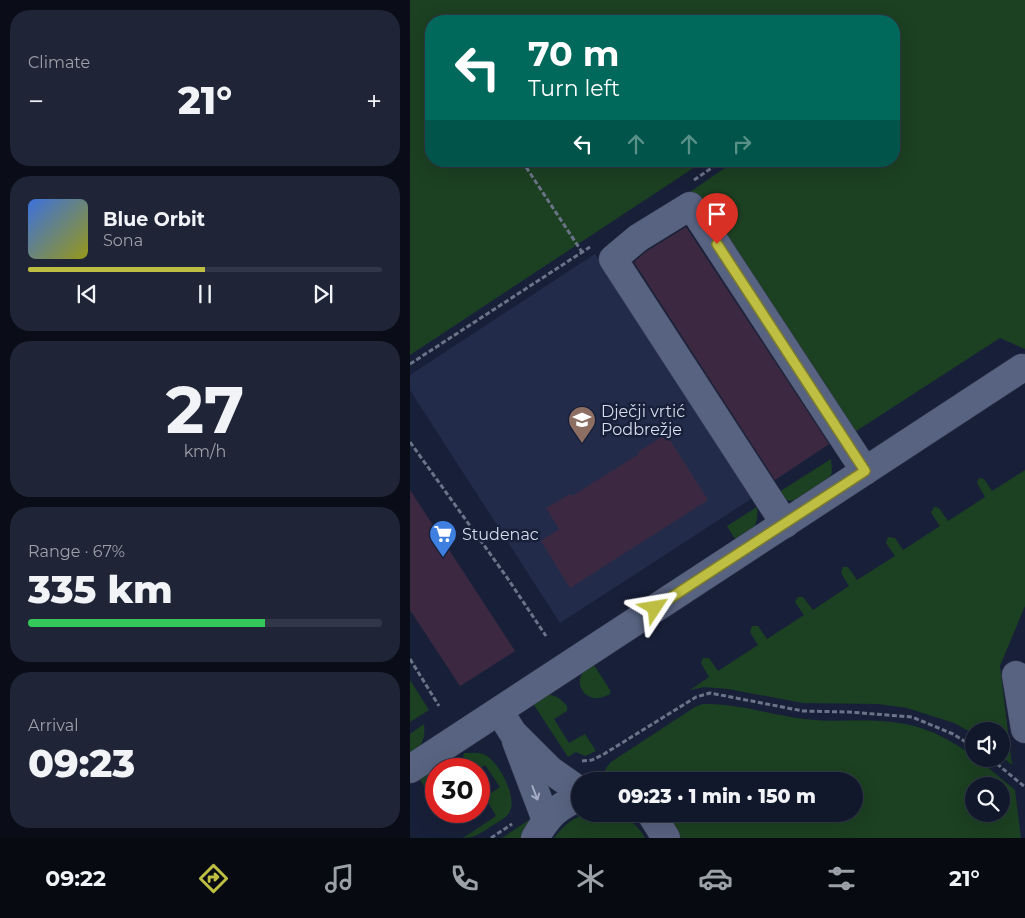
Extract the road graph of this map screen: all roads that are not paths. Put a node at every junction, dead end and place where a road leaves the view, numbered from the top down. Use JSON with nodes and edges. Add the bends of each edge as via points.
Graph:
{"nodes":[{"id":1,"x":1022,"y":368,"type":"dead end"},
{"id":2,"x":865,"y":471,"type":"junction"},
{"id":3,"x":785,"y":524,"type":"junction"},
{"id":4,"x":1016,"y":675,"type":"dead end"},
{"id":5,"x":506,"y":722,"type":"junction"},
{"id":6,"x":1025,"y":729,"type":"edge"},
{"id":7,"x":410,"y":769,"type":"edge"},
{"id":8,"x":571,"y":785,"type":"edge"},
{"id":9,"x":571,"y":801,"type":"edge"},
{"id":10,"x":657,"y":822,"type":"edge"},
{"id":11,"x":540,"y":829,"type":"edge"},
{"id":12,"x":666,"y":838,"type":"edge"}],
"edges":[{"from":1,"to":2,"type":"street"},
{"from":2,"to":3,"type":"street"},
{"from":2,"to":3,"type":"street","via":[[696,212],[690,206],[638,238],[613,259]]},
{"from":3,"to":5,"type":"street"},
{"from":4,"to":6,"type":"street"},
{"from":5,"to":7,"type":"street"},
{"from":5,"to":8,"type":"street","via":[[550,770]]},
{"from":5,"to":11,"type":"street","one_way":true},
{"from":9,"to":11,"type":"street"},
{"from":10,"to":12,"type":"street"}]}
